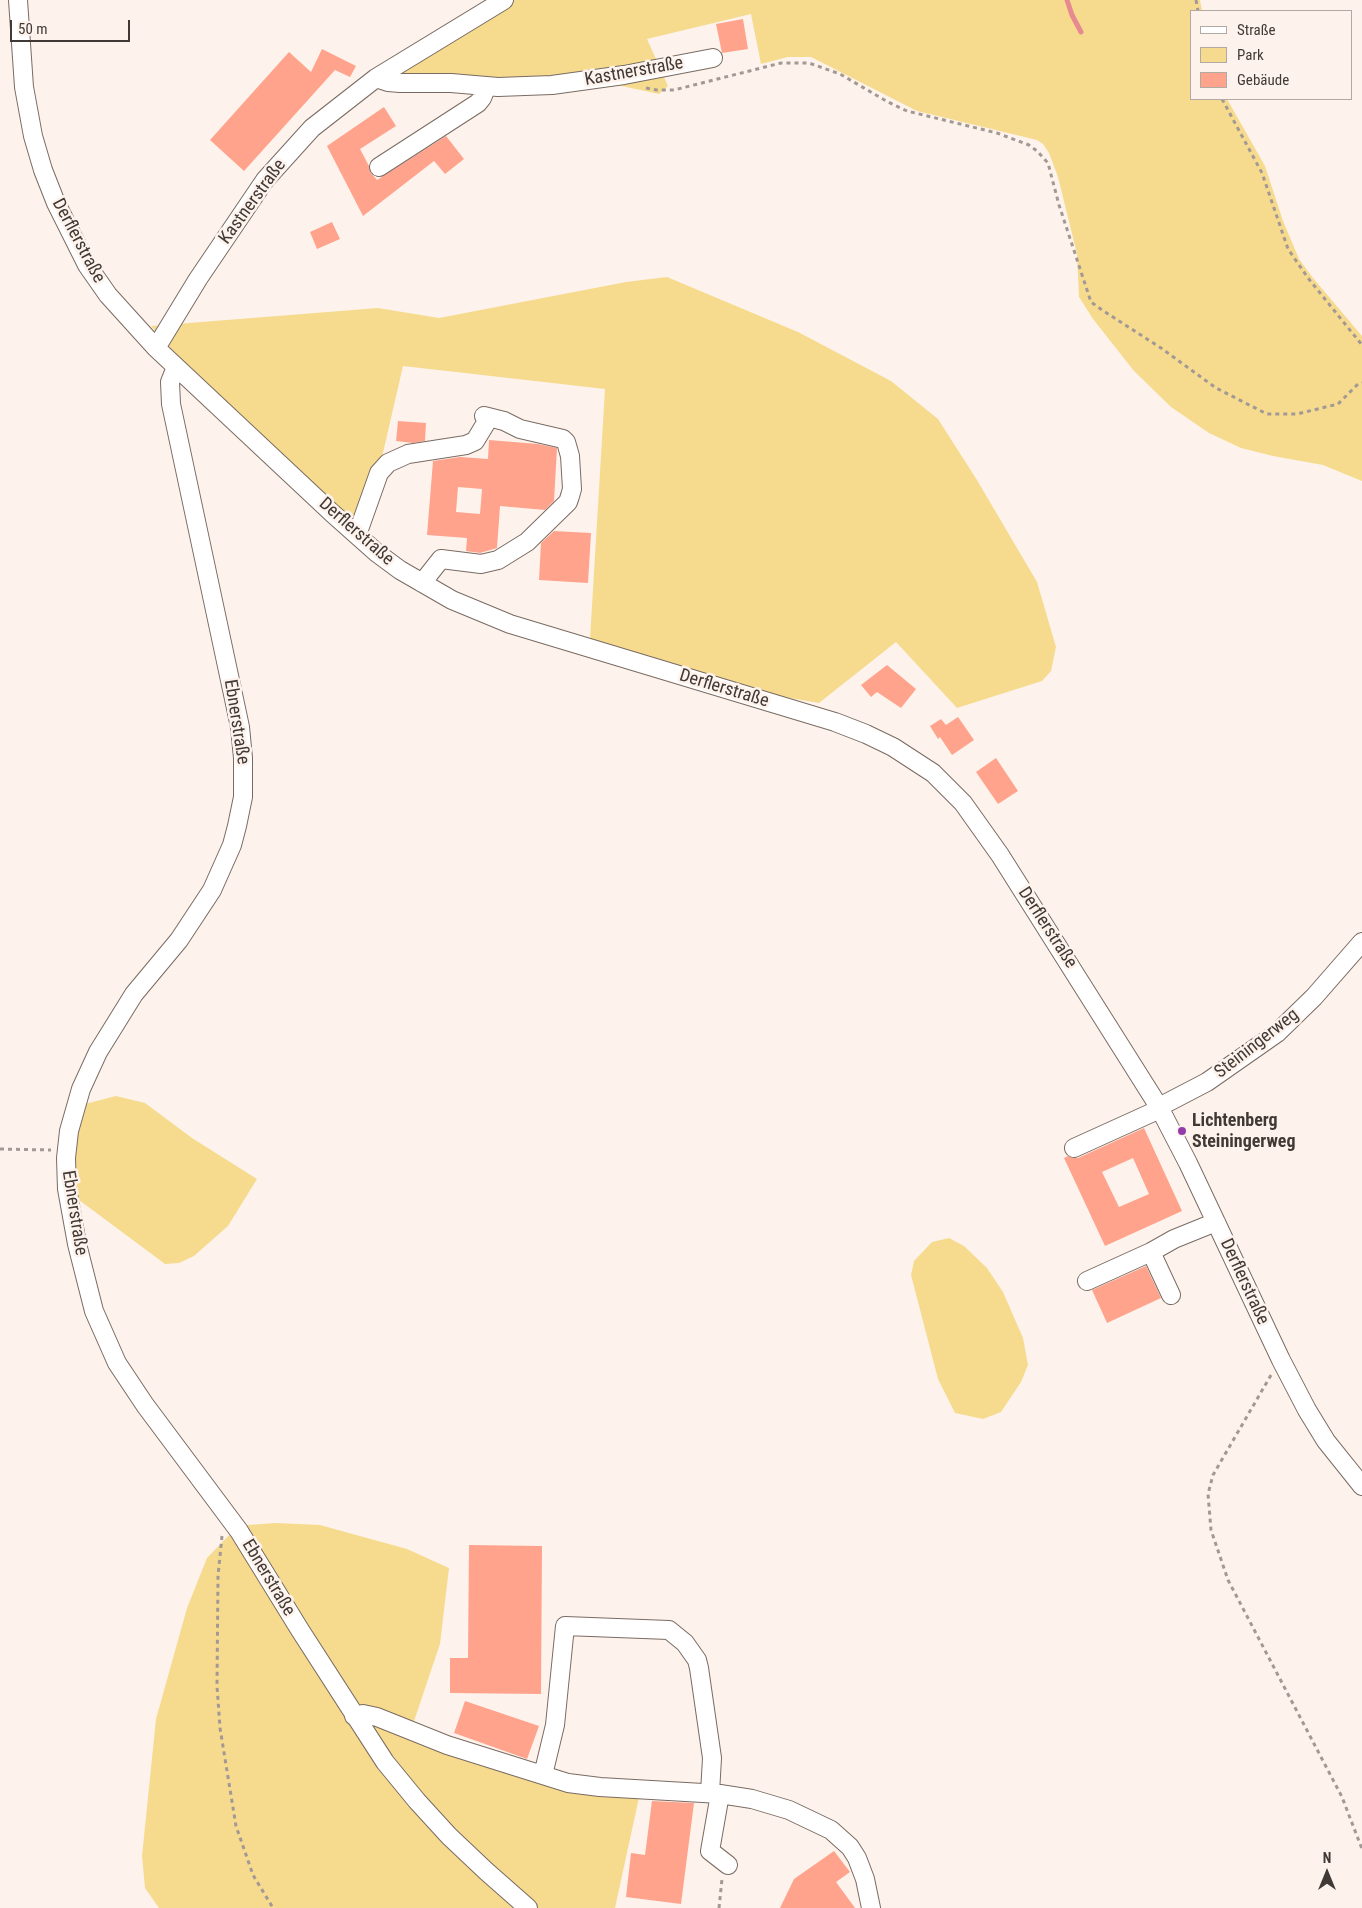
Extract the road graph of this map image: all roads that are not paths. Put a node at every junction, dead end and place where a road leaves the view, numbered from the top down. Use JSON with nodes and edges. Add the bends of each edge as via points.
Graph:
{"nodes":[{"id":1,"x":18,"y":0,"type":"edge"},
{"id":2,"x":504,"y":0,"type":"edge"},
{"id":3,"x":713,"y":58,"type":"dead end"},
{"id":4,"x":376,"y":78,"type":"junction"},
{"id":5,"x":487,"y":86,"type":"junction"},
{"id":6,"x":379,"y":167,"type":"dead end"},
{"id":7,"x":156,"y":348,"type":"junction"},
{"id":8,"x":176,"y":367,"type":"junction"},
{"id":9,"x":357,"y":535,"type":"junction"},
{"id":10,"x":422,"y":584,"type":"junction"},
{"id":11,"x":1362,"y":942,"type":"edge"},
{"id":12,"x":1159,"y":1108,"type":"junction"},
{"id":13,"x":1074,"y":1148,"type":"dead end"},
{"id":14,"x":1216,"y":1222,"type":"junction"},
{"id":15,"x":1151,"y":1252,"type":"junction"},
{"id":16,"x":1087,"y":1281,"type":"dead end"},
{"id":17,"x":1171,"y":1295,"type":"dead end"},
{"id":18,"x":1362,"y":1486,"type":"edge"},
{"id":19,"x":354,"y":1716,"type":"junction"},
{"id":20,"x":543,"y":1775,"type":"junction"},
{"id":21,"x":715,"y":1794,"type":"junction"},
{"id":22,"x":728,"y":1865,"type":"road end"},
{"id":23,"x":528,"y":1908,"type":"edge"},
{"id":24,"x":871,"y":1908,"type":"edge"}],
"edges":[{"from":1,"to":7,"type":"street","name":"Derflerstraße","via":[[26,101],[36,144],[56,203],[87,265],[108,295]]},
{"from":2,"to":4,"type":"street","name":"Kastnerstraße"},
{"from":3,"to":5,"type":"street","name":"Kastnerstraße","via":[[557,85]]},
{"from":4,"to":5,"type":"street","name":"Kastnerstraße","via":[[400,83]]},
{"from":4,"to":7,"type":"street","name":"Kastnerstraße","via":[[312,128],[265,180]]},
{"from":5,"to":6,"type":"street","via":[[478,103]]},
{"from":7,"to":8,"type":"street","name":"Derflerstraße"},
{"from":8,"to":9,"type":"street","name":"Derflerstraße"},
{"from":8,"to":19,"type":"street","name":"Ebnerstraße","via":[[170,382],[171,404],[240,727],[244,772],[241,808],[232,845],[202,908],[134,994],[98,1052],[74,1110],[67,1148],[66,1178],[72,1222],[88,1290],[100,1328],[117,1363],[224,1510]]},
{"from":9,"to":10,"type":"street","name":"Derflerstraße"},
{"from":9,"to":10,"type":"street","via":[[379,473],[388,463],[408,454],[475,441],[486,417],[563,439],[570,456],[572,489],[568,502],[527,542],[498,560],[481,564],[441,559]]},
{"from":10,"to":12,"type":"street","name":"Derflerstraße","via":[[510,624],[835,722],[894,747],[933,773],[963,803],[1000,855]]},
{"from":11,"to":12,"type":"street","name":"Steiningerweg","via":[[1277,1033],[1206,1082]]},
{"from":12,"to":13,"type":"street","name":"Steiningerweg"},
{"from":12,"to":14,"type":"street","name":"Derflerstraße"},
{"from":14,"to":15,"type":"street"},
{"from":14,"to":18,"type":"street","name":"Derflerstraße","via":[[1307,1410],[1326,1441]]},
{"from":15,"to":16,"type":"street"},
{"from":15,"to":17,"type":"street"},
{"from":19,"to":20,"type":"street","via":[[377,1717],[447,1745]]},
{"from":19,"to":23,"type":"street","name":"Ebnerstraße","via":[[417,1801],[486,1871]]},
{"from":20,"to":21,"type":"street","via":[[581,1785]]},
{"from":20,"to":21,"type":"street","via":[[555,1725],[565,1626],[669,1630],[685,1643],[700,1668]]},
{"from":21,"to":22,"type":"street","via":[[710,1851]]},
{"from":21,"to":24,"type":"street","via":[[752,1799],[789,1810],[839,1836],[857,1858]]}]}
